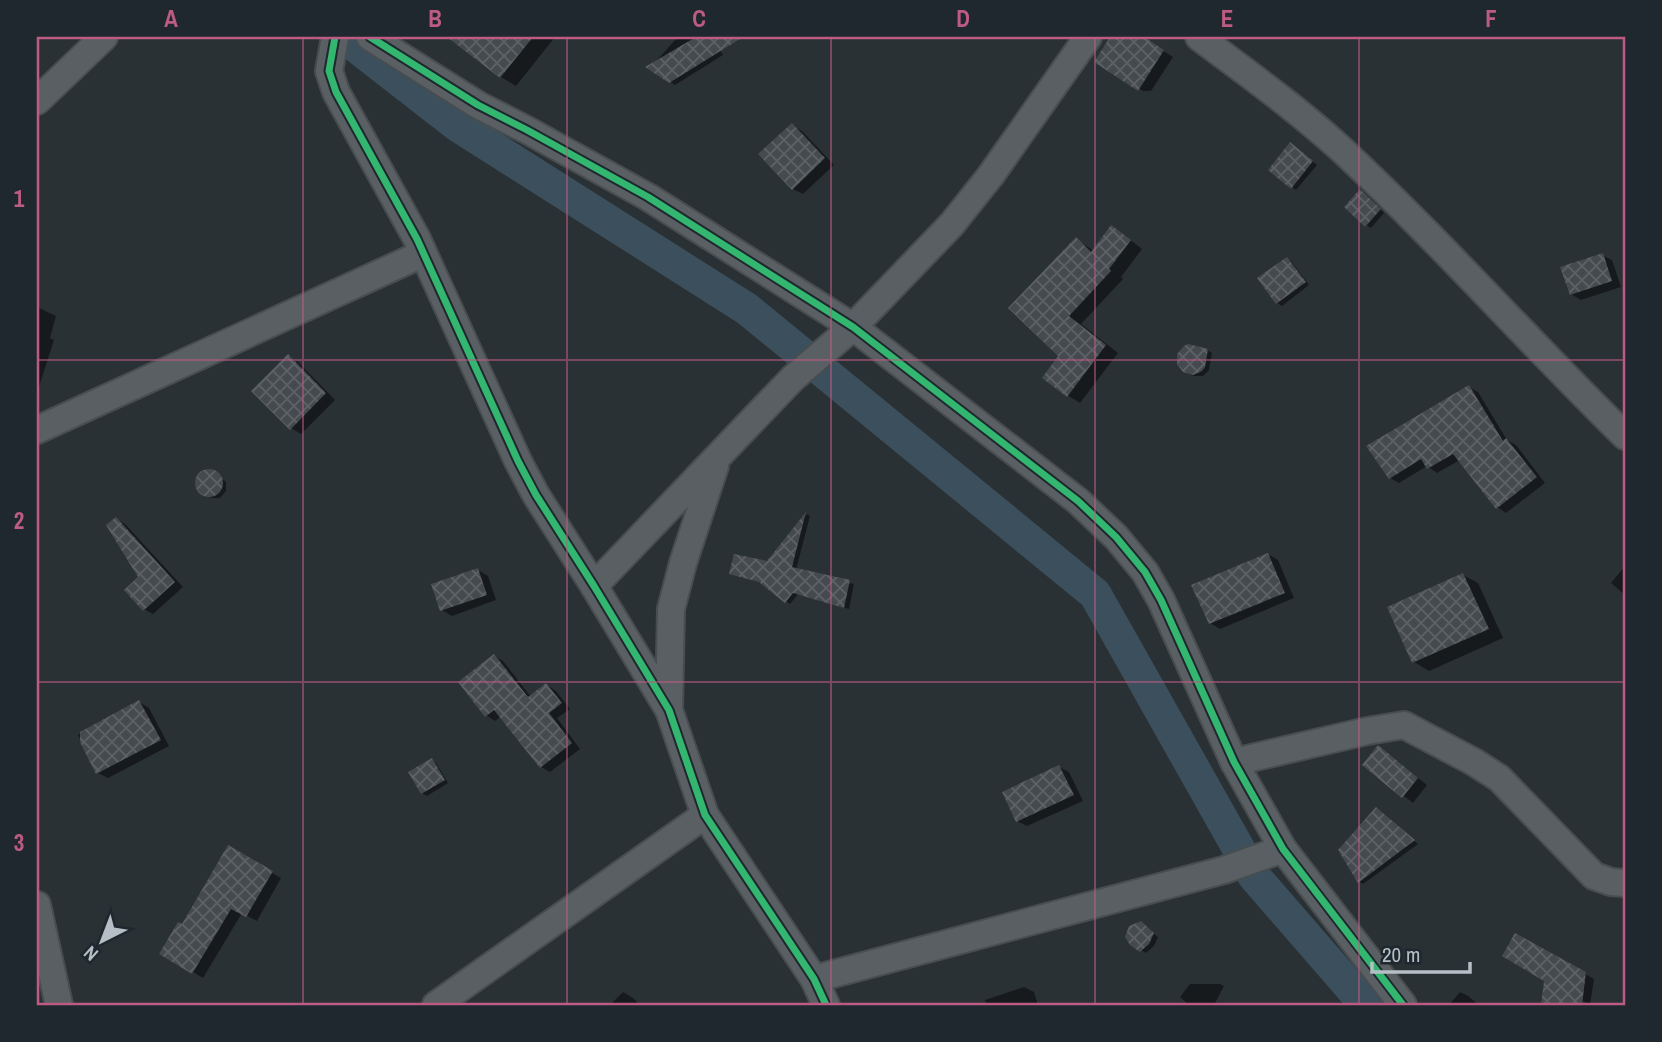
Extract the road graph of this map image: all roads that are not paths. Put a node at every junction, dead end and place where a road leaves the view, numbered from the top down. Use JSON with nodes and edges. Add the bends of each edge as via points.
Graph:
{"nodes":[{"id":1,"x":104,"y":37,"type":"edge"},
{"id":2,"x":335,"y":37,"type":"edge"},
{"id":3,"x":370,"y":37,"type":"edge"},
{"id":4,"x":1088,"y":37,"type":"edge"},
{"id":5,"x":1199,"y":37,"type":"edge"},
{"id":6,"x":37,"y":101,"type":"edge"},
{"id":7,"x":422,"y":254,"type":"junction"},
{"id":8,"x":853,"y":327,"type":"junction"},
{"id":9,"x":1614,"y":410,"type":"edge"},
{"id":10,"x":37,"y":430,"type":"edge"},
{"id":11,"x":1625,"y":436,"type":"edge"},
{"id":12,"x":718,"y":458,"type":"junction"},
{"id":13,"x":594,"y":586,"type":"junction"},
{"id":14,"x":668,"y":710,"type":"junction"},
{"id":15,"x":1234,"y":762,"type":"junction"},
{"id":16,"x":705,"y":814,"type":"junction"},
{"id":17,"x":1283,"y":849,"type":"junction"},
{"id":18,"x":1625,"y":883,"type":"edge"},
{"id":19,"x":37,"y":905,"type":"edge"},
{"id":20,"x":814,"y":979,"type":"junction"},
{"id":21,"x":59,"y":1005,"type":"edge"},
{"id":22,"x":436,"y":1005,"type":"edge"},
{"id":23,"x":826,"y":1005,"type":"edge"},
{"id":24,"x":1404,"y":1005,"type":"edge"}],
"edges":[{"from":1,"to":6,"type":"street"},
{"from":2,"to":7,"type":"street","via":[[329,71],[336,92]]},
{"from":3,"to":8,"type":"street","via":[[478,106],[648,197]]},
{"from":4,"to":8,"type":"street","via":[[952,224]]},
{"from":5,"to":9,"type":"street","via":[[1289,104],[1340,149]]},
{"from":7,"to":10,"type":"street"},
{"from":7,"to":13,"type":"street","via":[[518,461]]},
{"from":8,"to":12,"type":"street","via":[[793,378]]},
{"from":8,"to":15,"type":"street","via":[[1078,501],[1116,537],[1146,572],[1161,600]]},
{"from":9,"to":11,"type":"street"},
{"from":12,"to":13,"type":"street"},
{"from":12,"to":14,"type":"street","via":[[671,609]]},
{"from":13,"to":14,"type":"street"},
{"from":14,"to":16,"type":"street"},
{"from":15,"to":17,"type":"street"},
{"from":15,"to":18,"type":"street","via":[[1404,725],[1499,778],[1594,876]]},
{"from":16,"to":20,"type":"street"},
{"from":16,"to":22,"type":"street"},
{"from":17,"to":20,"type":"street","via":[[1224,870]]},
{"from":17,"to":24,"type":"street"},
{"from":19,"to":21,"type":"street"},
{"from":20,"to":23,"type":"street"}]}
